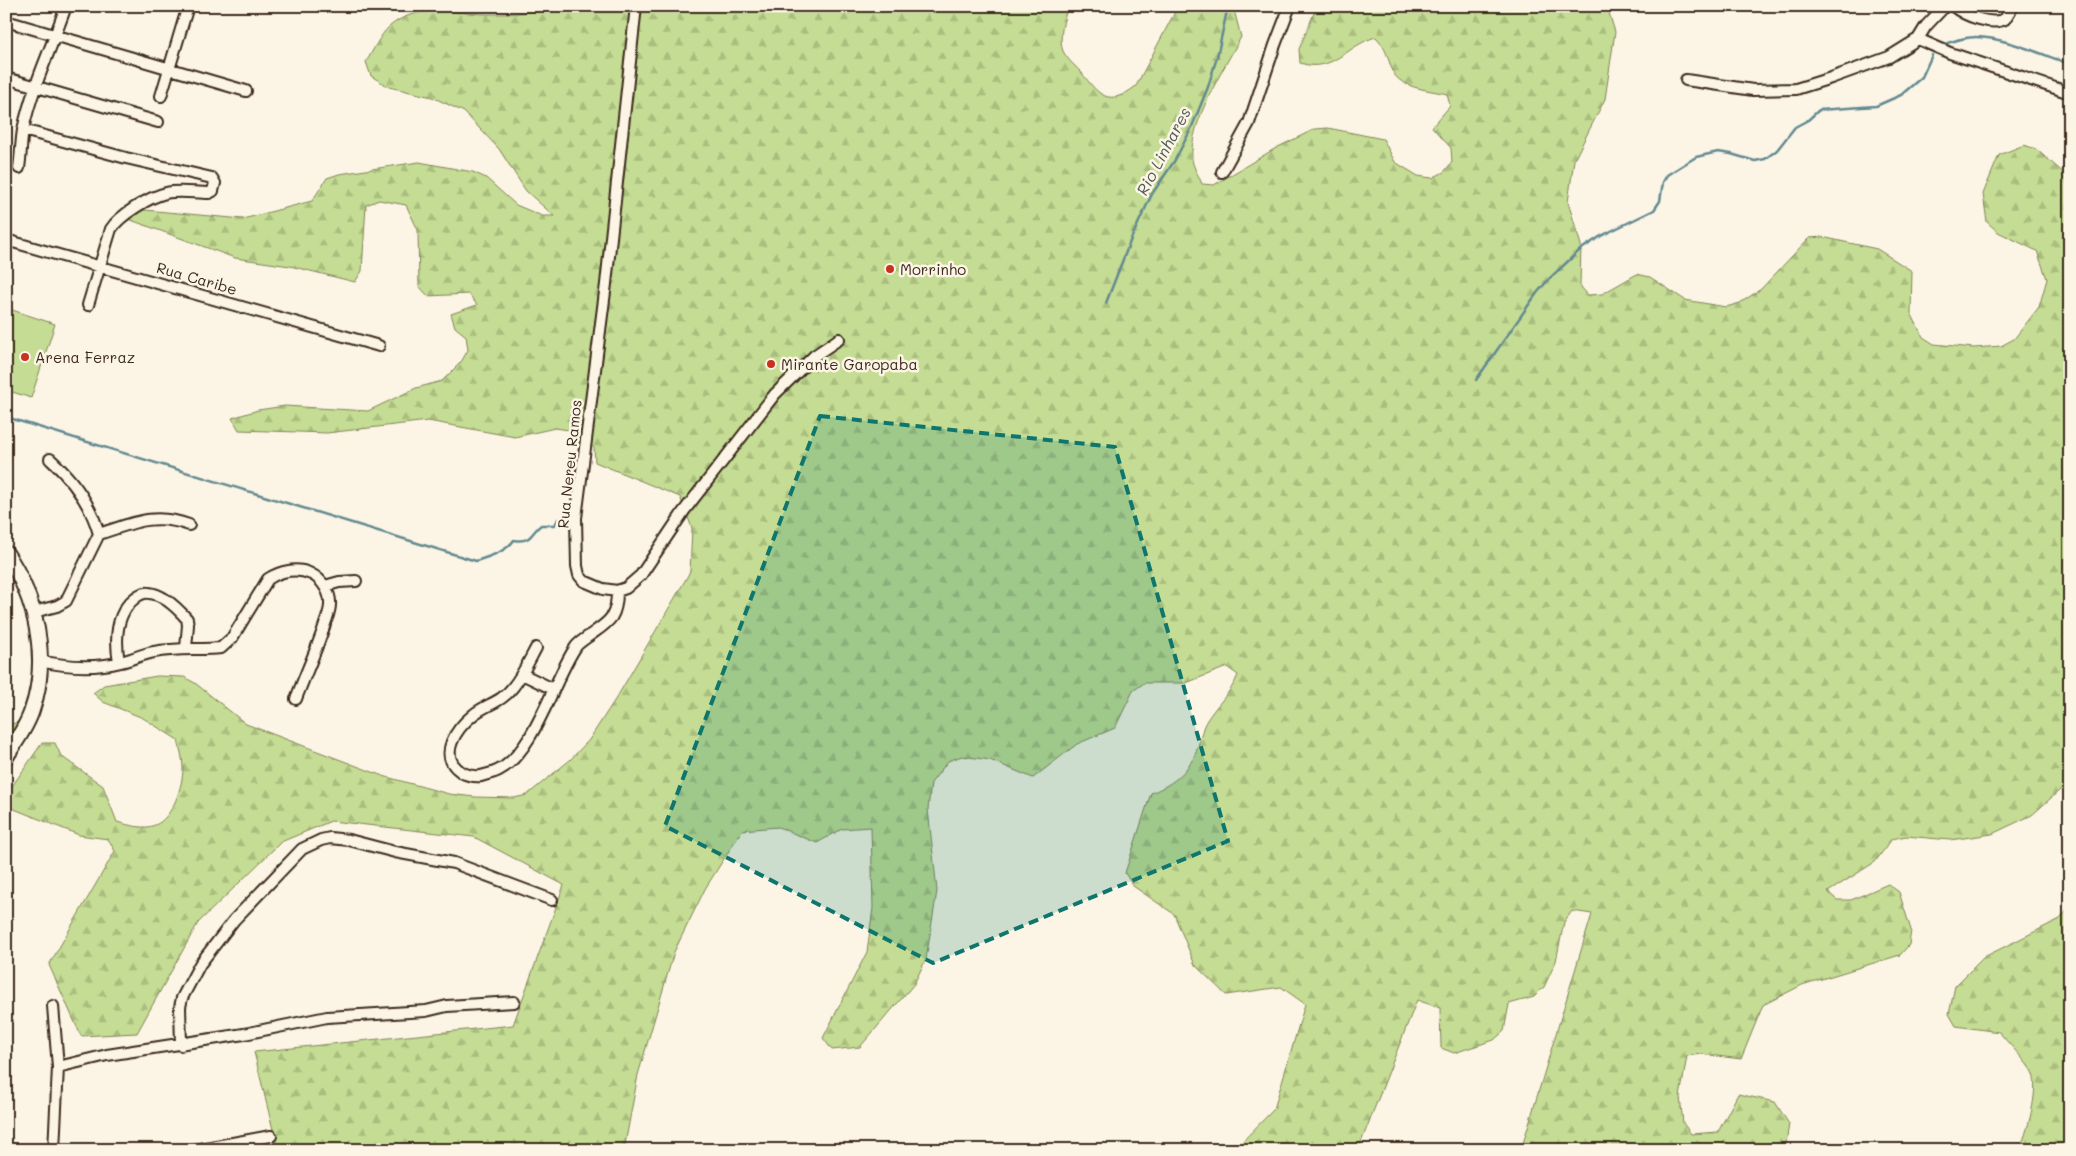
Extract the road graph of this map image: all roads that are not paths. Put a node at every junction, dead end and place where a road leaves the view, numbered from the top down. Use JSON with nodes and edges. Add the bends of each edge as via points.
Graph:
{"nodes":[{"id":1,"x":66,"y":6,"type":"edge"},
{"id":2,"x":188,"y":6,"type":"edge"},
{"id":3,"x":636,"y":6,"type":"edge"},
{"id":4,"x":1290,"y":6,"type":"edge"},
{"id":5,"x":1945,"y":6,"type":"edge"},
{"id":6,"x":1954,"y":6,"type":"edge"},
{"id":7,"x":2013,"y":6,"type":"edge"},
{"id":8,"x":6,"y":21,"type":"edge"},
{"id":9,"x":56,"y":36,"type":"junction"},
{"id":10,"x":1918,"y":40,"type":"junction"},
{"id":11,"x":170,"y":69,"type":"junction"},
{"id":12,"x":6,"y":78,"type":"edge"},
{"id":13,"x":1686,"y":80,"type":"dead end"},
{"id":14,"x":37,"y":86,"type":"junction"},
{"id":15,"x":246,"y":92,"type":"dead end"},
{"id":16,"x":2070,"y":93,"type":"edge"},
{"id":17,"x":161,"y":96,"type":"dead end"},
{"id":18,"x":158,"y":122,"type":"dead end"},
{"id":19,"x":23,"y":130,"type":"junction"},
{"id":20,"x":19,"y":168,"type":"dead end"},
{"id":21,"x":1222,"y":172,"type":"dead end"},
{"id":22,"x":6,"y":240,"type":"edge"},
{"id":23,"x":100,"y":266,"type":"junction"},
{"id":24,"x":88,"y":305,"type":"dead end"},
{"id":25,"x":839,"y":339,"type":"dead end"},
{"id":26,"x":379,"y":346,"type":"dead end"},
{"id":27,"x":50,"y":459,"type":"dead end"},
{"id":28,"x":189,"y":526,"type":"dead end"},
{"id":29,"x":99,"y":534,"type":"junction"},
{"id":30,"x":6,"y":553,"type":"edge"},
{"id":31,"x":356,"y":581,"type":"dead end"},
{"id":32,"x":325,"y":586,"type":"junction"},
{"id":33,"x":616,"y":591,"type":"junction"},
{"id":34,"x":34,"y":612,"type":"junction"},
{"id":35,"x":186,"y":648,"type":"junction"},
{"id":36,"x":536,"y":648,"type":"dead end"},
{"id":37,"x":40,"y":661,"type":"junction"},
{"id":38,"x":119,"y":662,"type":"junction"},
{"id":39,"x":522,"y":674,"type":"junction"},
{"id":40,"x":553,"y":689,"type":"junction"},
{"id":41,"x":296,"y":699,"type":"dead end"},
{"id":42,"x":6,"y":757,"type":"edge"},
{"id":43,"x":552,"y":900,"type":"dead end"},
{"id":44,"x":514,"y":1002,"type":"dead end"},
{"id":45,"x":53,"y":1006,"type":"dead end"},
{"id":46,"x":181,"y":1045,"type":"junction"},
{"id":47,"x":58,"y":1067,"type":"junction"},
{"id":48,"x":271,"y":1136,"type":"dead end"},
{"id":49,"x":54,"y":1150,"type":"edge"},
{"id":50,"x":194,"y":1150,"type":"edge"}],
"edges":[{"from":1,"to":9,"type":"street"},
{"from":2,"to":11,"type":"street"},
{"from":3,"to":33,"type":"street","name":"Rua Nereu Ramos","via":[[628,98],[576,518],[576,566],[579,575],[591,586]]},
{"from":4,"to":21,"type":"street","via":[[1249,123]]},
{"from":5,"to":10,"type":"street"},
{"from":6,"to":7,"type":"street","via":[[1967,15],[1995,22],[2005,19]]},
{"from":8,"to":9,"type":"street"},
{"from":9,"to":11,"type":"street"},
{"from":9,"to":14,"type":"street"},
{"from":10,"to":13,"type":"street","via":[[1889,57],[1796,89],[1753,90]]},
{"from":10,"to":16,"type":"street"},
{"from":11,"to":15,"type":"street"},
{"from":11,"to":17,"type":"street"},
{"from":12,"to":14,"type":"street"},
{"from":14,"to":18,"type":"street"},
{"from":14,"to":19,"type":"street"},
{"from":19,"to":20,"type":"street"},
{"from":19,"to":23,"type":"street","via":[[212,178],[216,184],[209,193],[164,193],[121,217],[111,230]]},
{"from":22,"to":23,"type":"street","name":"Rua Caribe"},
{"from":23,"to":24,"type":"street"},
{"from":23,"to":26,"type":"street","name":"Rua Caribe"},
{"from":25,"to":33,"type":"street","via":[[814,356],[775,394],[684,511],[641,575],[626,588]]},
{"from":27,"to":29,"type":"street","via":[[63,470],[85,502],[94,516]]},
{"from":28,"to":29,"type":"street","via":[[166,518],[151,519]]},
{"from":29,"to":34,"type":"street","via":[[66,601]]},
{"from":30,"to":34,"type":"main road","via":[[25,586]]},
{"from":31,"to":32,"type":"street"},
{"from":32,"to":35,"type":"street","via":[[304,571],[276,574],[268,580],[221,648]]},
{"from":32,"to":41,"type":"street","via":[[330,604]]},
{"from":33,"to":40,"type":"street","via":[[616,612],[607,623],[576,646]]},
{"from":34,"to":37,"type":"main road"},
{"from":35,"to":38,"type":"street","via":[[154,652]]},
{"from":35,"to":38,"type":"street","via":[[187,619],[159,595],[141,593],[129,603],[120,621],[116,645]]},
{"from":36,"to":39,"type":"street"},
{"from":37,"to":38,"type":"street","via":[[76,668]]},
{"from":37,"to":42,"type":"main road","via":[[33,709]]},
{"from":39,"to":40,"type":"street"},
{"from":39,"to":40,"type":"street","via":[[503,698],[472,715],[452,740],[449,756],[460,772],[476,777],[489,774],[513,759],[527,741]]},
{"from":43,"to":46,"type":"street","via":[[454,862],[349,840],[321,840],[302,849],[234,920],[200,964],[182,998]]},
{"from":44,"to":46,"type":"street","via":[[327,1017]]},
{"from":45,"to":47,"type":"street"},
{"from":46,"to":47,"type":"street"},
{"from":47,"to":49,"type":"street"},
{"from":48,"to":50,"type":"street"}]}
